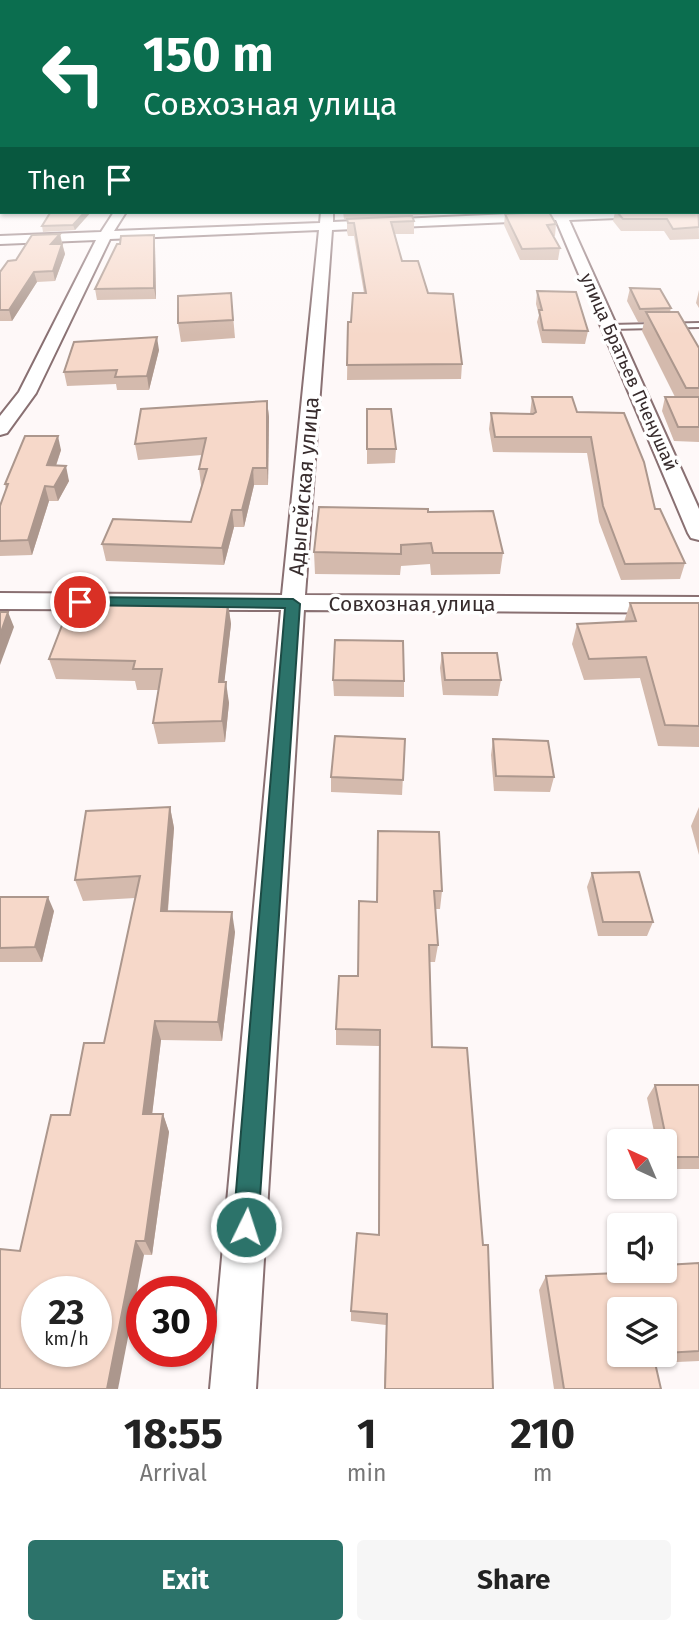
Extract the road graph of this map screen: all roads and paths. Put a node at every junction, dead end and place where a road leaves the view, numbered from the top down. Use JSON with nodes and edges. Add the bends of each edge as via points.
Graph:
{"nodes":[{"id":1,"x":120,"y":214,"type":"edge"},
{"id":2,"x":595,"y":214,"type":"edge"},
{"id":3,"x":560,"y":215,"type":"edge"},
{"id":4,"x":326,"y":219,"type":"edge"},
{"id":5,"x":106,"y":235,"type":"junction"},
{"id":6,"x":0,"y":240,"type":"edge"},
{"id":7,"x":699,"y":325,"type":"edge"},
{"id":8,"x":611,"y":327,"type":"junction"},
{"id":9,"x":0,"y":429,"type":"edge"},
{"id":10,"x":699,"y":533,"type":"edge"},
{"id":11,"x":0,"y":601,"type":"edge"},
{"id":12,"x":293,"y":604,"type":"junction"},
{"id":13,"x":699,"y":605,"type":"edge"},
{"id":14,"x":233,"y":1389,"type":"edge"}],
"edges":[{"from":1,"to":5,"type":"street"},
{"from":2,"to":3,"type":"street"},
{"from":3,"to":4,"type":"street"},
{"from":3,"to":8,"type":"street","name":"улица Братьев Пченушай"},
{"from":4,"to":5,"type":"street"},
{"from":4,"to":12,"type":"street","name":"Адыгейская улица"},
{"from":5,"to":6,"type":"street"},
{"from":5,"to":9,"type":"street","via":[[27,393]]},
{"from":7,"to":8,"type":"lane"},
{"from":8,"to":10,"type":"street","name":"улица Братьев Пченушай"},
{"from":11,"to":12,"type":"street","name":"Совхозная улица"},
{"from":12,"to":13,"type":"street","name":"Совхозная улица"},
{"from":12,"to":14,"type":"street","name":"Адыгейская улица"}]}
